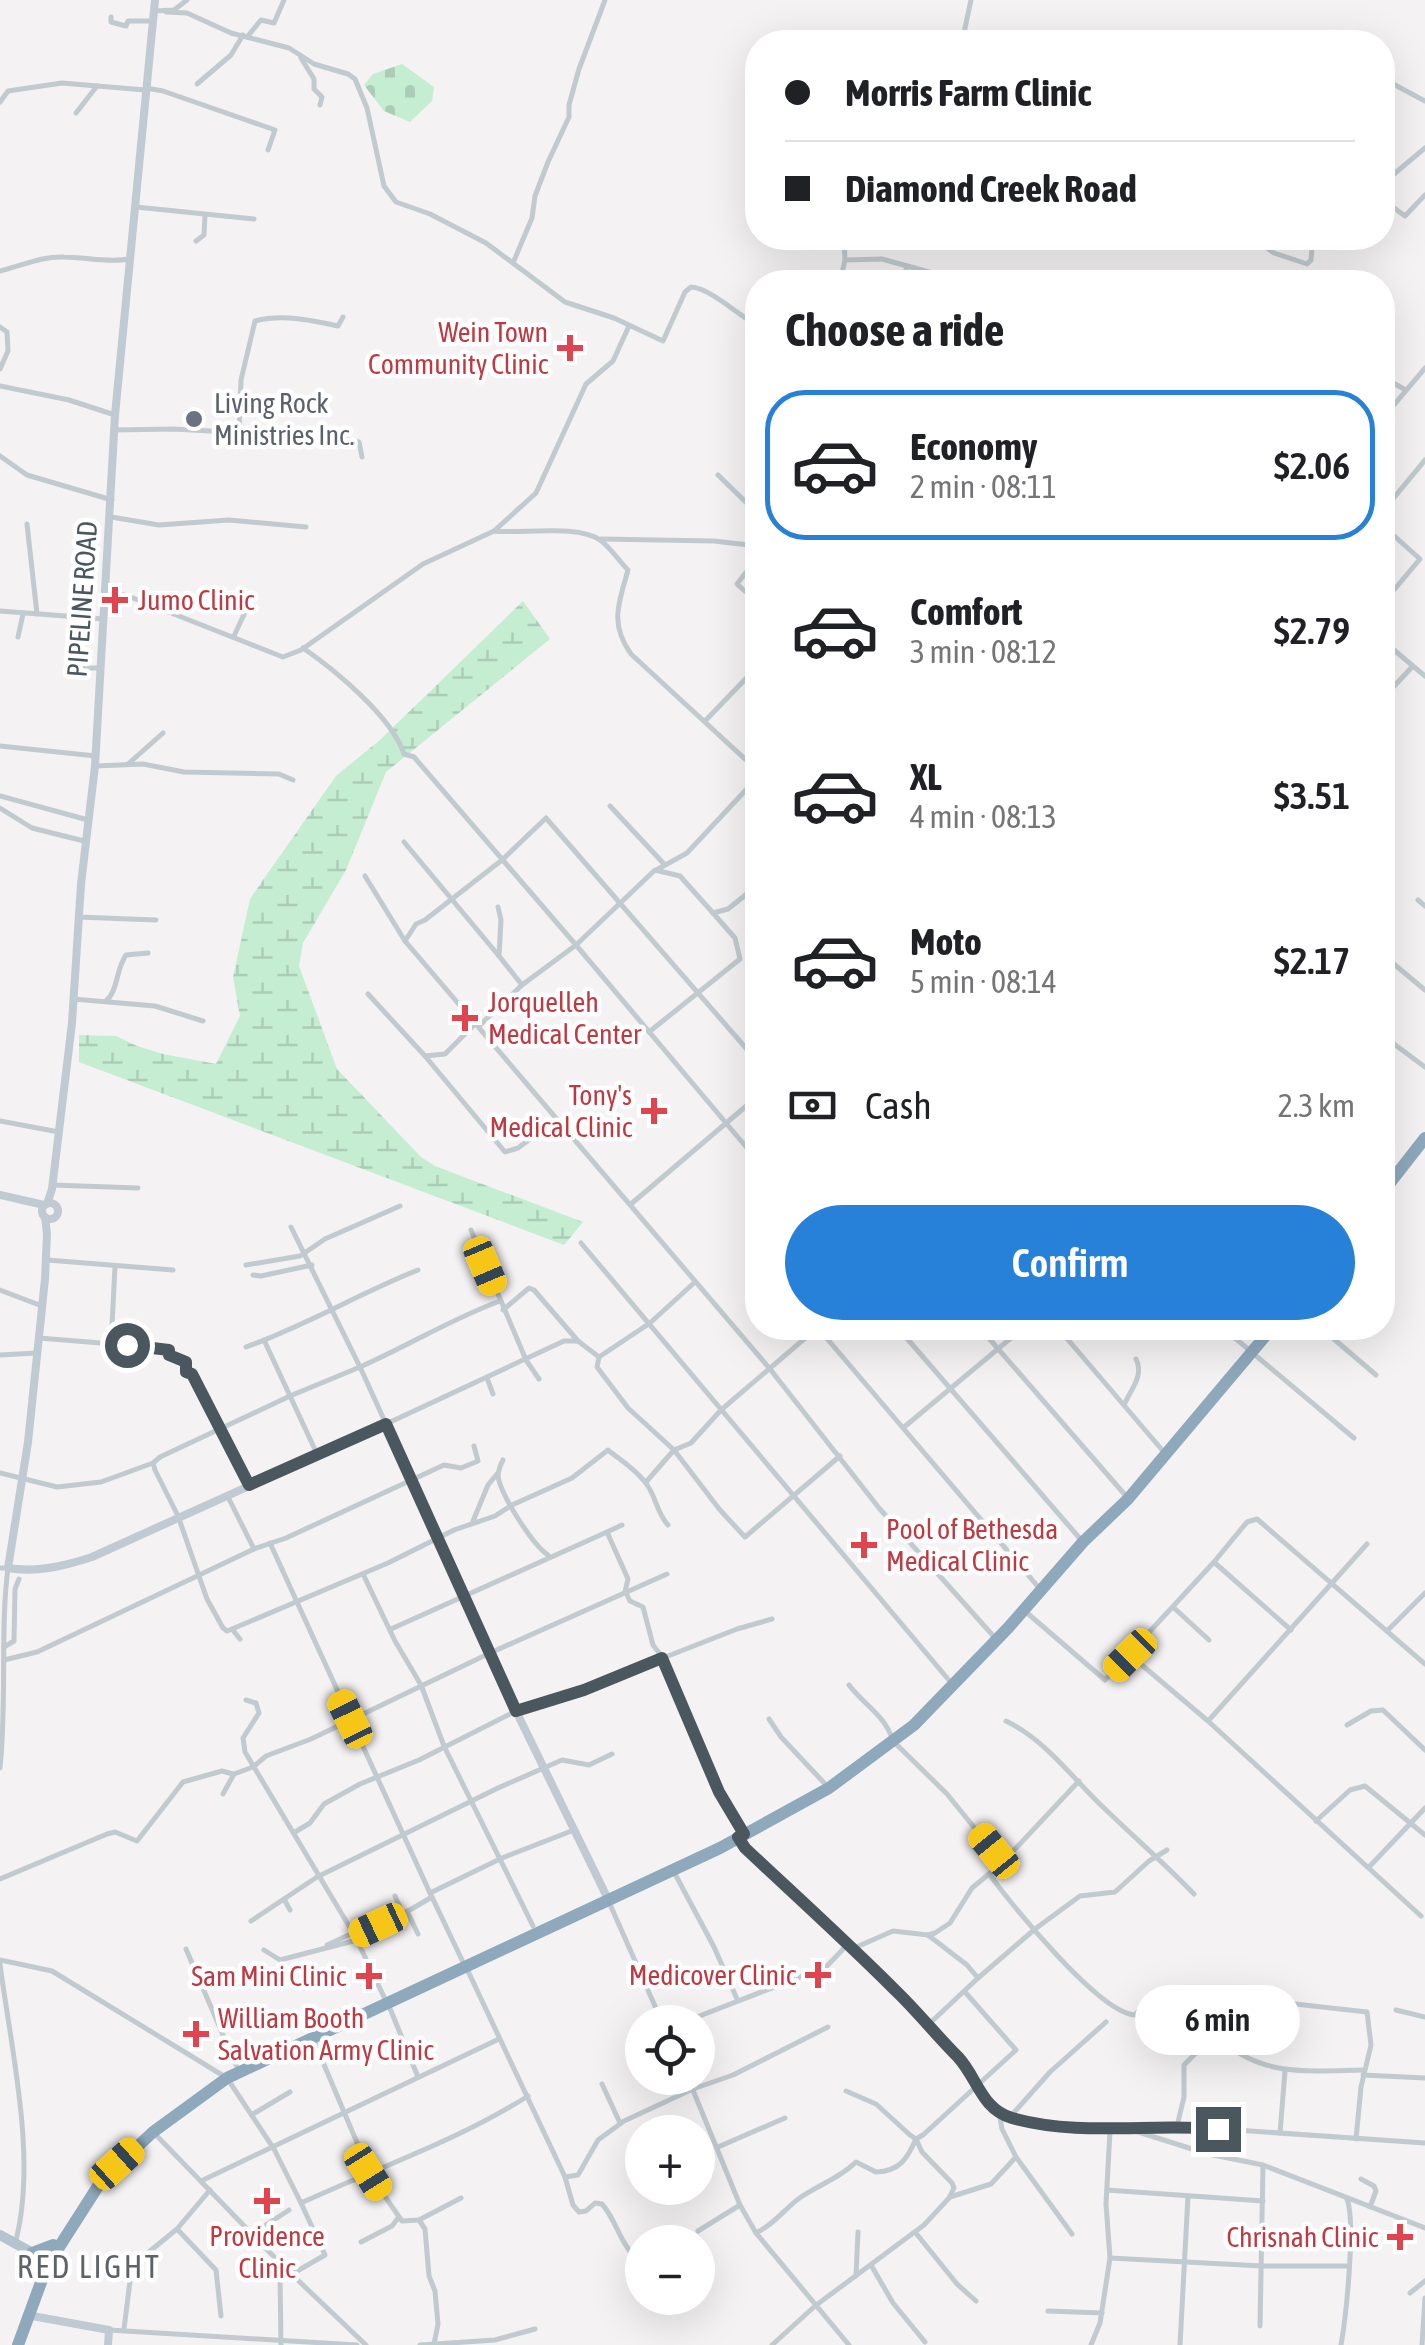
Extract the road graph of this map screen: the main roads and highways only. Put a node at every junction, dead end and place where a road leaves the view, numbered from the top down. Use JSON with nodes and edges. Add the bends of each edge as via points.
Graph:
{"nodes":[{"id":1,"x":1425,"y":1138,"type":"edge"},
{"id":2,"x":1395,"y":1176,"type":"edge"},
{"id":3,"x":1262,"y":1340,"type":"edge"},
{"id":4,"x":738,"y":1837,"type":"junction"},
{"id":5,"x":606,"y":1896,"type":"junction"},
{"id":6,"x":464,"y":1964,"type":"junction"},
{"id":7,"x":386,"y":2001,"type":"junction"},
{"id":8,"x":224,"y":2075,"type":"junction"},
{"id":9,"x":0,"y":2237,"type":"edge"},
{"id":10,"x":40,"y":2262,"type":"junction"},
{"id":11,"x":15,"y":2345,"type":"edge"}],
"edges":[{"from":1,"to":2,"type":"highway"},
{"from":3,"to":4,"type":"highway","via":[[1128,1499],[953,1685],[829,1788]]},
{"from":4,"to":5,"type":"highway"},
{"from":4,"to":5,"type":"highway"},
{"from":5,"to":6,"type":"highway"},
{"from":5,"to":6,"type":"highway"},
{"from":6,"to":7,"type":"highway"},
{"from":7,"to":8,"type":"highway"},
{"from":7,"to":8,"type":"highway"},
{"from":8,"to":10,"type":"highway","via":[[102,2180]]},
{"from":8,"to":10,"type":"highway","via":[[148,2125],[103,2166]]},
{"from":9,"to":10,"type":"main road"},
{"from":10,"to":11,"type":"highway"},
{"from":10,"to":11,"type":"highway"}]}
